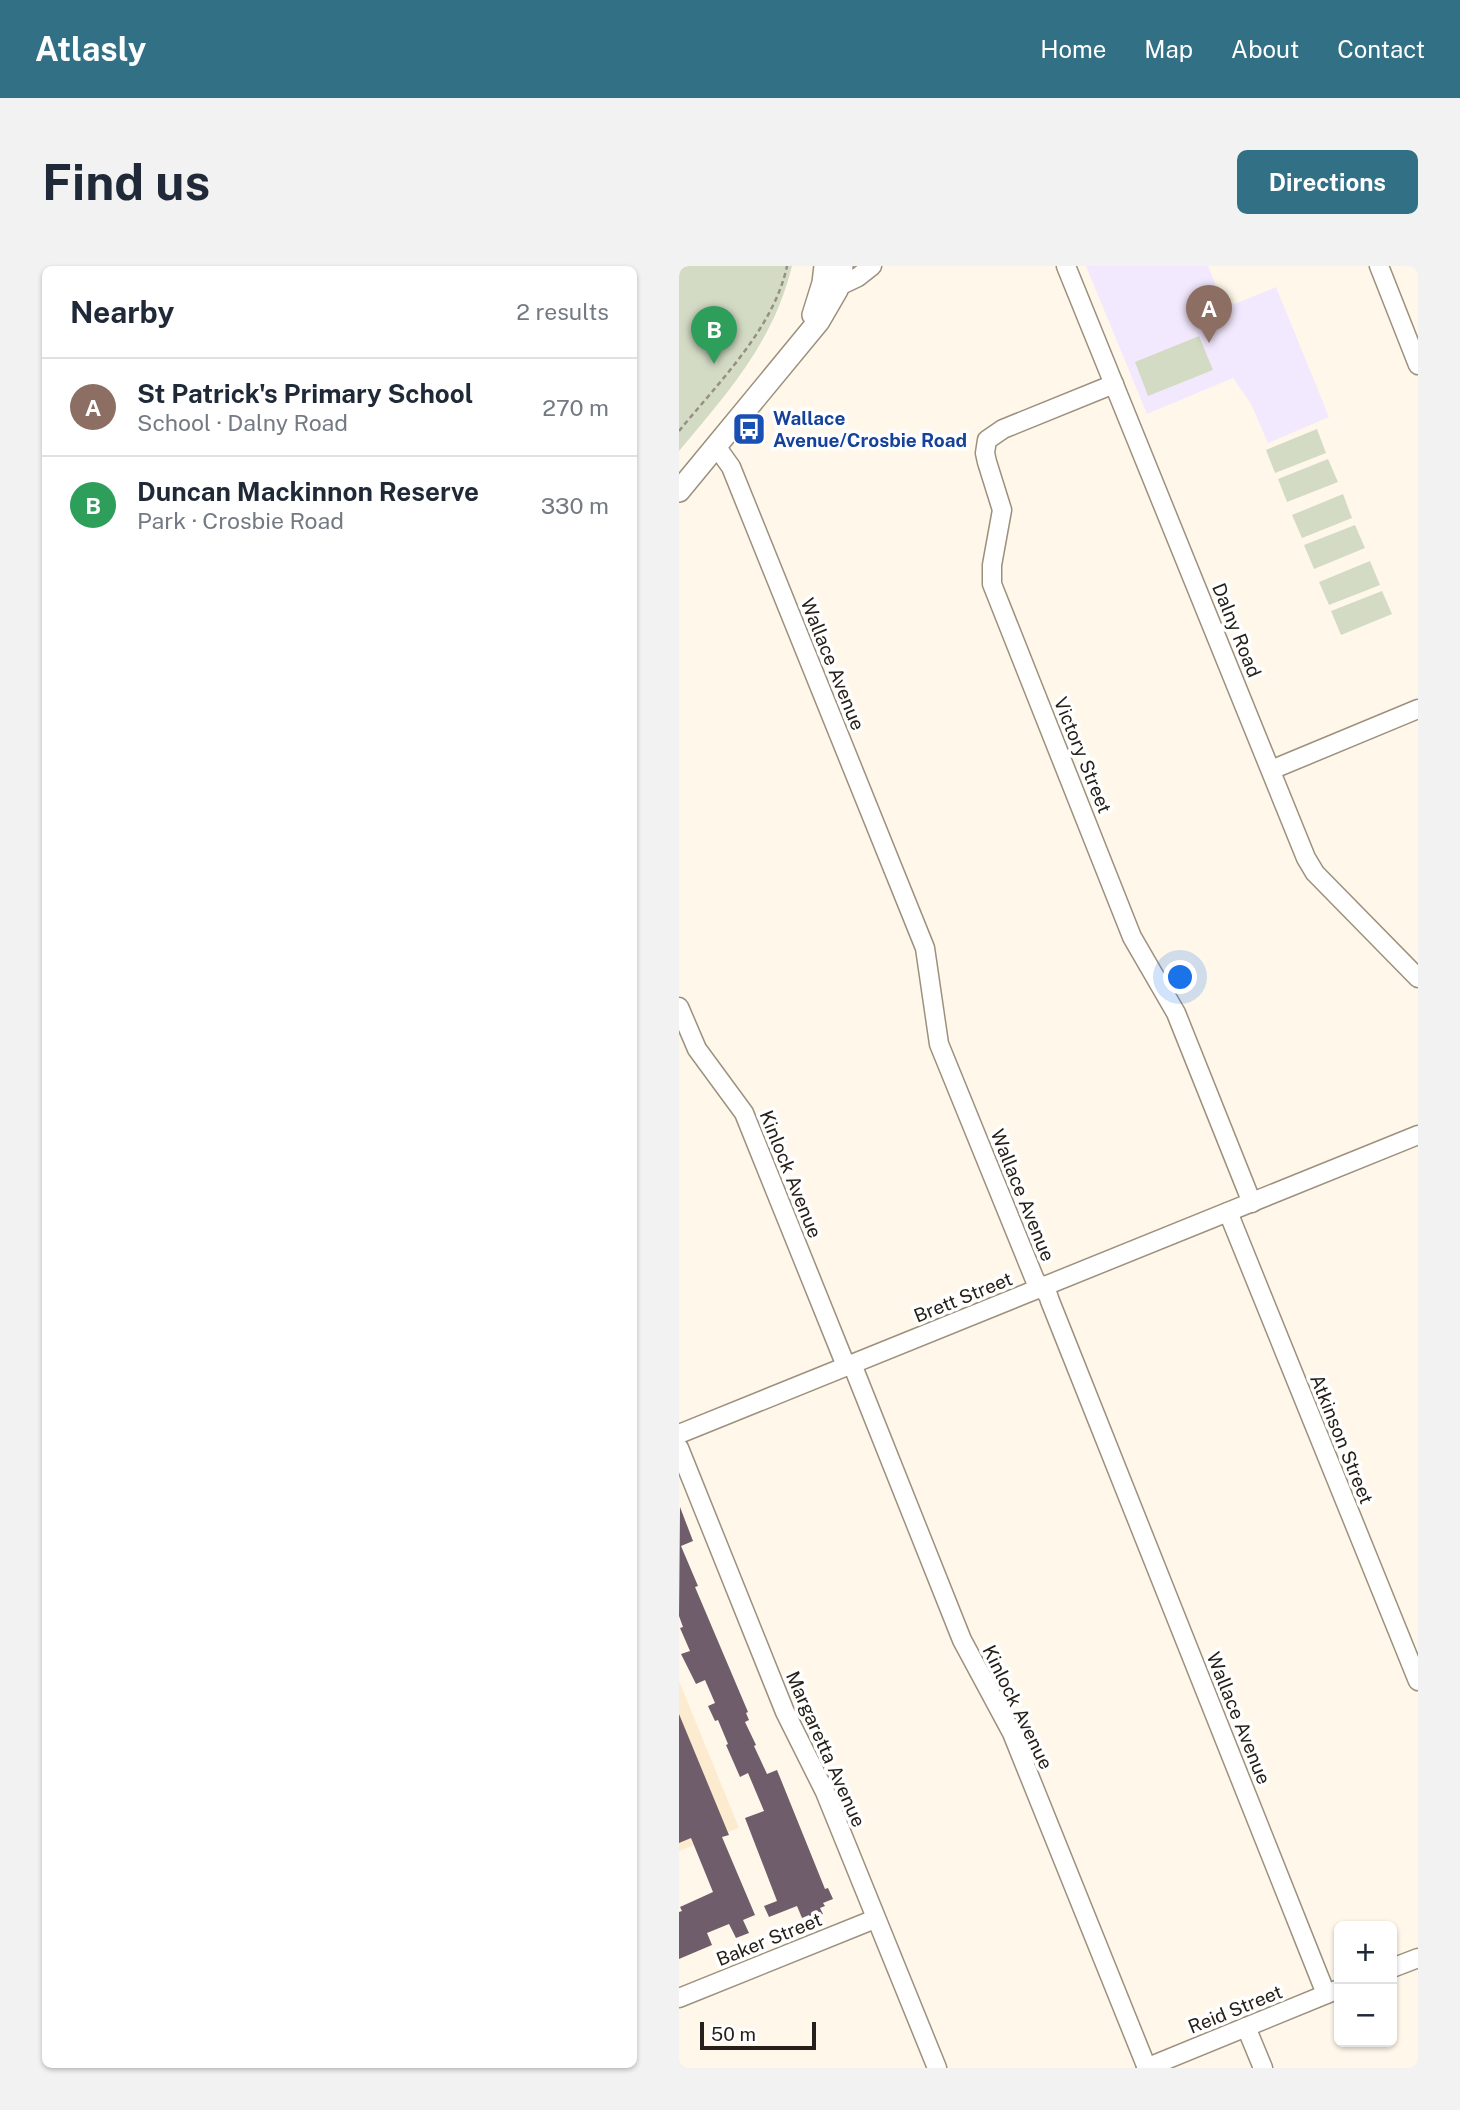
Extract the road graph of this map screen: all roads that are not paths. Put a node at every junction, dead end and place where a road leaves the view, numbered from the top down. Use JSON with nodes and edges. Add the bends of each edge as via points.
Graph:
{"nodes":[{"id":1,"x":872,"y":266,"type":"edge"},
{"id":2,"x":1066,"y":266,"type":"edge"},
{"id":3,"x":1379,"y":266,"type":"edge"},
{"id":4,"x":830,"y":273,"type":"edge"},
{"id":5,"x":1418,"y":365,"type":"edge"},
{"id":6,"x":1114,"y":383,"type":"junction"},
{"id":7,"x":716,"y":446,"type":"junction"},
{"id":8,"x":679,"y":491,"type":"edge"},
{"id":9,"x":1418,"y":709,"type":"edge"},
{"id":10,"x":1271,"y":770,"type":"junction"},
{"id":11,"x":1418,"y":978,"type":"edge"},
{"id":12,"x":679,"y":1007,"type":"edge"},
{"id":13,"x":683,"y":1031,"type":"edge"},
{"id":14,"x":1418,"y":1135,"type":"edge"},
{"id":15,"x":1252,"y":1203,"type":"junction"},
{"id":16,"x":1228,"y":1212,"type":"junction"},
{"id":17,"x":1042,"y":1289,"type":"junction"},
{"id":18,"x":849,"y":1365,"type":"junction"},
{"id":19,"x":679,"y":1435,"type":"edge"},
{"id":20,"x":1418,"y":1681,"type":"edge"},
{"id":21,"x":875,"y":1919,"type":"junction"},
{"id":22,"x":1418,"y":1958,"type":"edge"},
{"id":23,"x":1397,"y":1966,"type":"edge"},
{"id":24,"x":1333,"y":1992,"type":"edge"},
{"id":25,"x":679,"y":1998,"type":"edge"},
{"id":26,"x":1246,"y":2027,"type":"junction"},
{"id":27,"x":937,"y":2068,"type":"edge"},
{"id":28,"x":1146,"y":2068,"type":"edge"},
{"id":29,"x":1263,"y":2068,"type":"edge"}],
"edges":[{"from":1,"to":4,"type":"street","via":[[863,275]]},
{"from":2,"to":6,"type":"street","name":"Dalny Road"},
{"from":3,"to":5,"type":"street"},
{"from":4,"to":7,"type":"street","via":[[801,342]]},
{"from":6,"to":10,"type":"street","name":"Dalny Road"},
{"from":6,"to":15,"type":"street","name":"Victory Street","via":[[987,440],[985,453],[1002,510],[992,584],[1132,937],[1176,1013]]},
{"from":7,"to":8,"type":"street"},
{"from":7,"to":17,"type":"street","name":"Wallace Avenue","via":[[731,467],[925,948],[939,1044]]},
{"from":9,"to":10,"type":"street"},
{"from":10,"to":11,"type":"street","name":"Dalny Road","via":[[1311,867]]},
{"from":12,"to":13,"type":"street","name":"Kinlock Avenue"},
{"from":13,"to":18,"type":"street","name":"Kinlock Avenue","via":[[744,1113]]},
{"from":14,"to":15,"type":"street","name":"Brett Street"},
{"from":15,"to":16,"type":"street","name":"Brett Street"},
{"from":16,"to":17,"type":"street","name":"Brett Street"},
{"from":16,"to":20,"type":"street","name":"Atkinson Street"},
{"from":17,"to":18,"type":"street","name":"Brett Street"},
{"from":17,"to":24,"type":"street","name":"Wallace Avenue"},
{"from":18,"to":19,"type":"street","name":"Brett Street"},
{"from":18,"to":28,"type":"street","name":"Kinlock Avenue","via":[[962,1640],[1012,1733]]},
{"from":19,"to":21,"type":"street","name":"Margaretta Avenue","via":[[785,1712],[825,1792]]},
{"from":21,"to":25,"type":"street","name":"Baker Street"},
{"from":21,"to":27,"type":"street","name":"Margaretta Avenue"},
{"from":22,"to":23,"type":"street"},
{"from":24,"to":26,"type":"street","name":"Reid Street"},
{"from":26,"to":28,"type":"street","name":"Reid Street"},
{"from":26,"to":29,"type":"street"}]}
